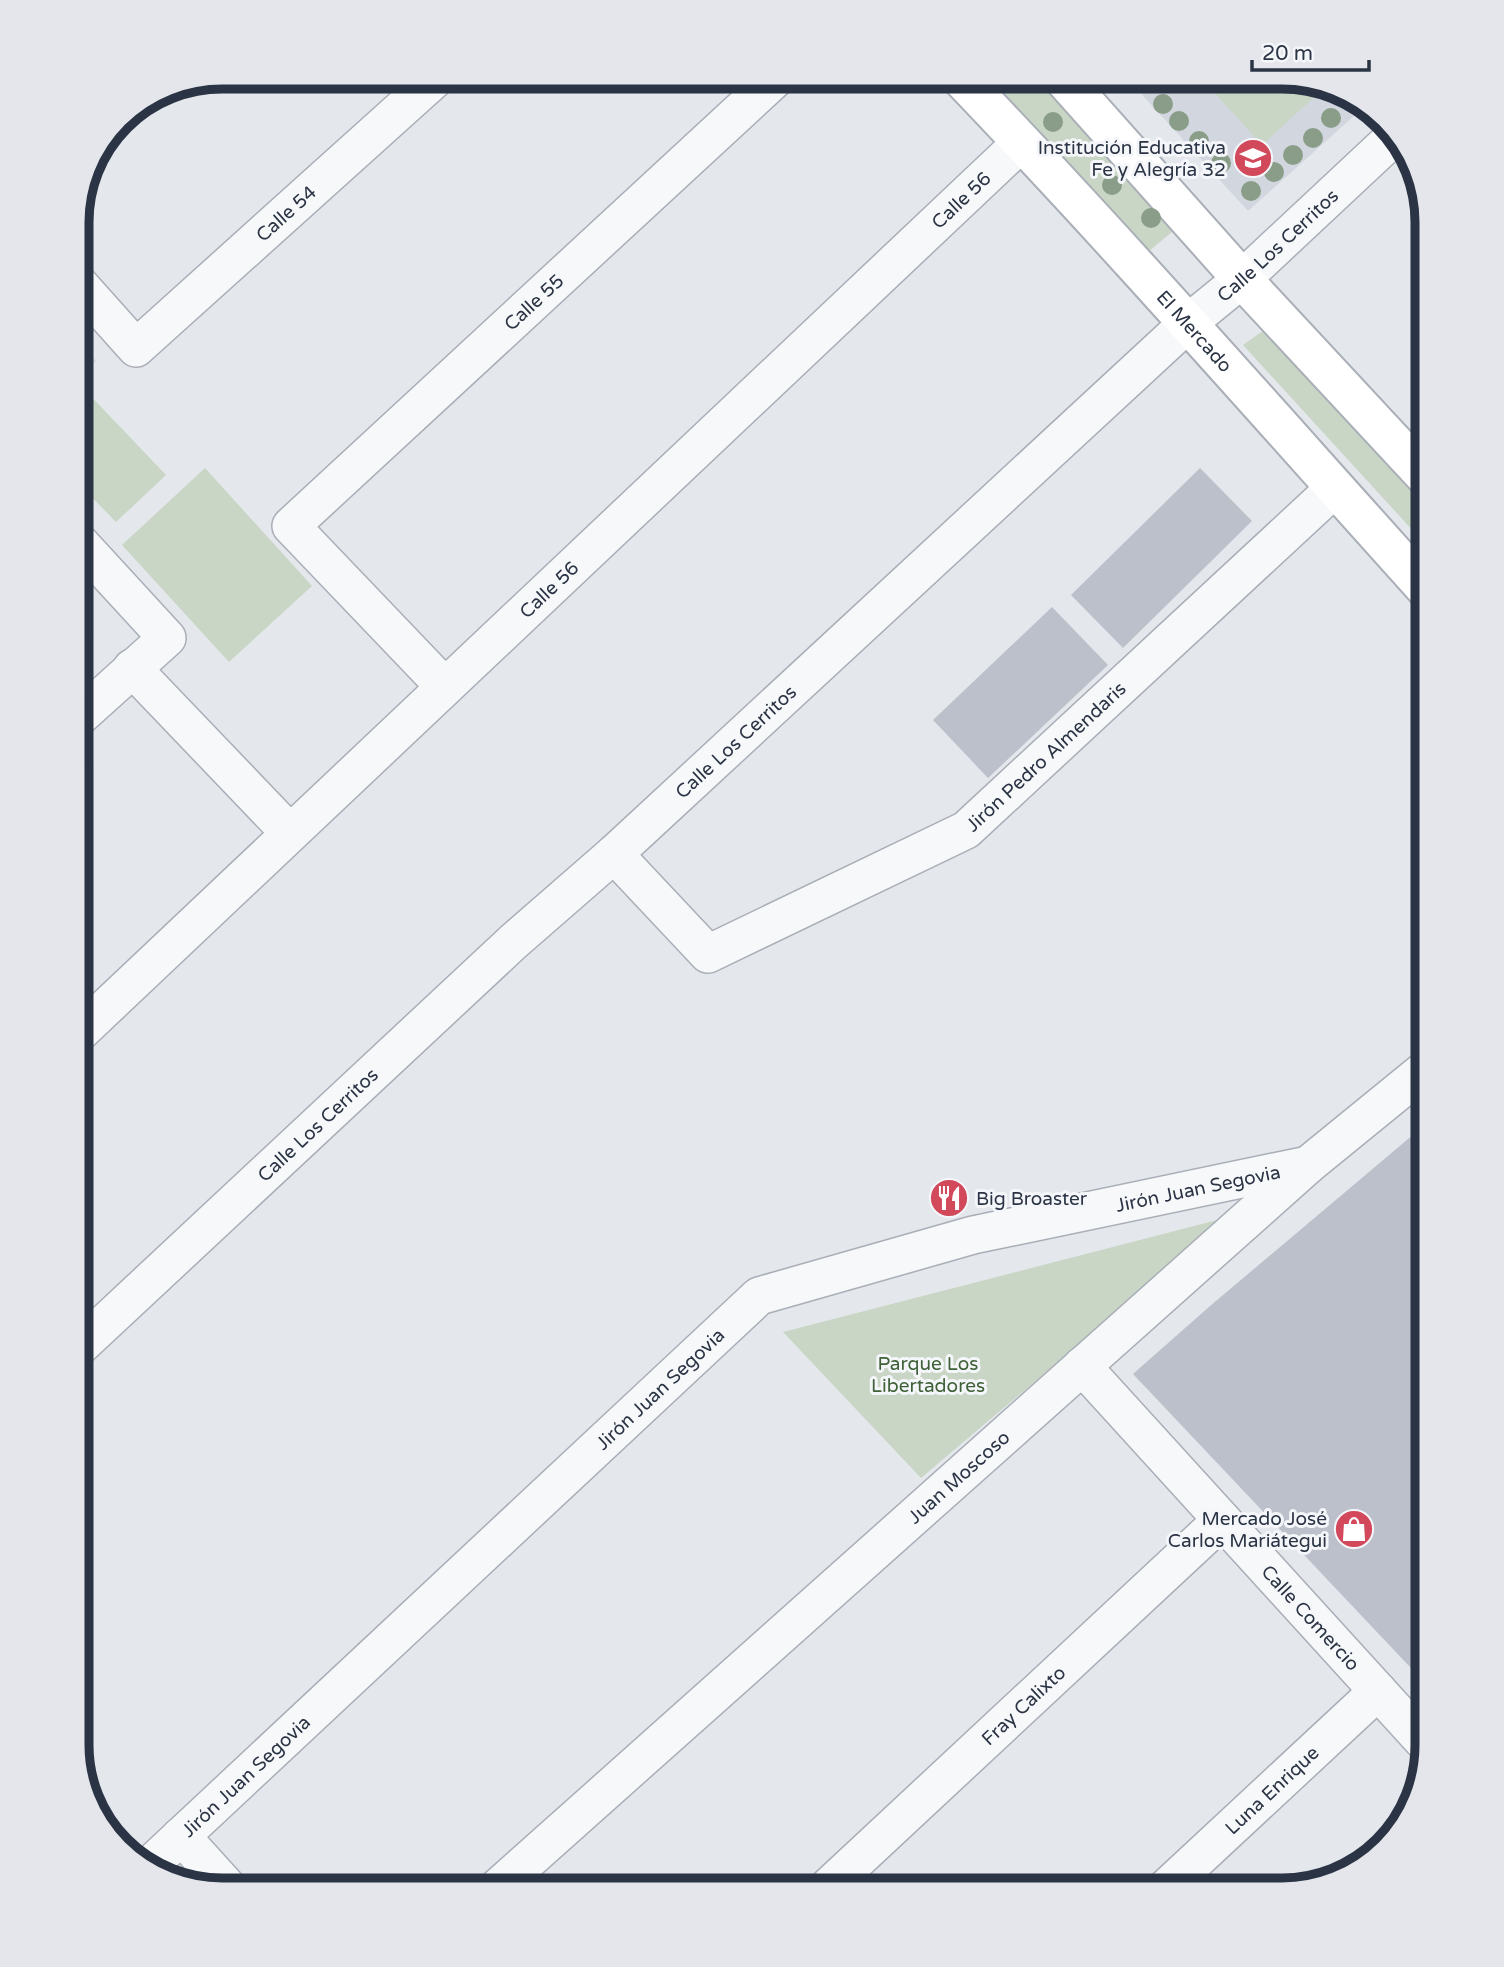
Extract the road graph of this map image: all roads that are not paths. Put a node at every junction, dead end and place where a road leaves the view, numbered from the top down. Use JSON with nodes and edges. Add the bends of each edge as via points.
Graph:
{"nodes":[{"id":1,"x":423,"y":89,"type":"edge"},
{"id":2,"x":763,"y":90,"type":"edge"},
{"id":3,"x":972,"y":90,"type":"edge"},
{"id":4,"x":1073,"y":90,"type":"edge"},
{"id":5,"x":1022,"y":142,"type":"junction"},
{"id":6,"x":1388,"y":142,"type":"edge"},
{"id":7,"x":1242,"y":279,"type":"junction"},
{"id":8,"x":90,"y":296,"type":"edge"},
{"id":9,"x":1188,"y":323,"type":"junction"},
{"id":10,"x":1415,"y":465,"type":"edge"},
{"id":11,"x":1335,"y":488,"type":"junction"},
{"id":12,"x":90,"y":554,"type":"edge"},
{"id":13,"x":1415,"y":577,"type":"edge"},
{"id":14,"x":132,"y":668,"type":"junction"},
{"id":15,"x":445,"y":687,"type":"junction"},
{"id":16,"x":90,"y":707,"type":"edge"},
{"id":17,"x":290,"y":833,"type":"junction"},
{"id":18,"x":614,"y":854,"type":"junction"},
{"id":19,"x":89,"y":1023,"type":"edge"},
{"id":20,"x":1415,"y":1078,"type":"edge"},
{"id":21,"x":1308,"y":1165,"type":"junction"},
{"id":22,"x":89,"y":1338,"type":"edge"},
{"id":23,"x":1082,"y":1366,"type":"junction"},
{"id":24,"x":1222,"y":1520,"type":"junction"},
{"id":25,"x":1378,"y":1691,"type":"junction"},
{"id":26,"x":1415,"y":1732,"type":"edge"},
{"id":27,"x":181,"y":1836,"type":"junction"},
{"id":28,"x":156,"y":1860,"type":"edge"},
{"id":29,"x":219,"y":1878,"type":"edge"},
{"id":30,"x":508,"y":1878,"type":"edge"},
{"id":31,"x":838,"y":1878,"type":"edge"},
{"id":32,"x":1177,"y":1878,"type":"edge"}],
"edges":[{"from":1,"to":8,"type":"street","name":"Calle 54","via":[[136,348]]},
{"from":2,"to":15,"type":"street","name":"Calle 55","via":[[291,526]]},
{"from":3,"to":5,"type":"main road","name":"El Mercado"},
{"from":4,"to":7,"type":"main road"},
{"from":5,"to":9,"type":"main road","name":"El Mercado"},
{"from":5,"to":15,"type":"street","name":"Calle 56"},
{"from":6,"to":7,"type":"street","name":"Calle Los Cerritos"},
{"from":7,"to":9,"type":"street","name":"Calle Los Cerritos"},
{"from":7,"to":10,"type":"main road"},
{"from":9,"to":11,"type":"main road","name":"El Mercado"},
{"from":9,"to":18,"type":"street","name":"Calle Los Cerritos"},
{"from":11,"to":13,"type":"main road","name":"El Mercado"},
{"from":11,"to":18,"type":"street","name":"Jirón Pedro Almendaris","via":[[966,830],[708,954]]},
{"from":12,"to":14,"type":"street","via":[[167,638]]},
{"from":14,"to":16,"type":"street"},
{"from":14,"to":17,"type":"street"},
{"from":15,"to":17,"type":"street","name":"Calle 56"},
{"from":17,"to":19,"type":"street","name":"Calle 56"},
{"from":18,"to":22,"type":"street","name":"Calle Los Cerritos","via":[[513,942]]},
{"from":20,"to":21,"type":"street","name":"Juan Moscoso"},
{"from":21,"to":23,"type":"street","name":"Juan Moscoso"},
{"from":21,"to":27,"type":"street","name":"Jirón Juan Segovia","via":[[973,1235],[760,1296]]},
{"from":23,"to":24,"type":"street","name":"Calle Comercio"},
{"from":23,"to":30,"type":"street","name":"Juan Moscoso"},
{"from":24,"to":25,"type":"street","name":"Calle Comercio"},
{"from":24,"to":31,"type":"street","name":"Fray Calixto"},
{"from":25,"to":26,"type":"street","name":"Calle Comercio"},
{"from":25,"to":32,"type":"street","name":"Luna Enrique"},
{"from":27,"to":28,"type":"street","name":"Jirón Juan Segovia"},
{"from":27,"to":29,"type":"street"}]}
